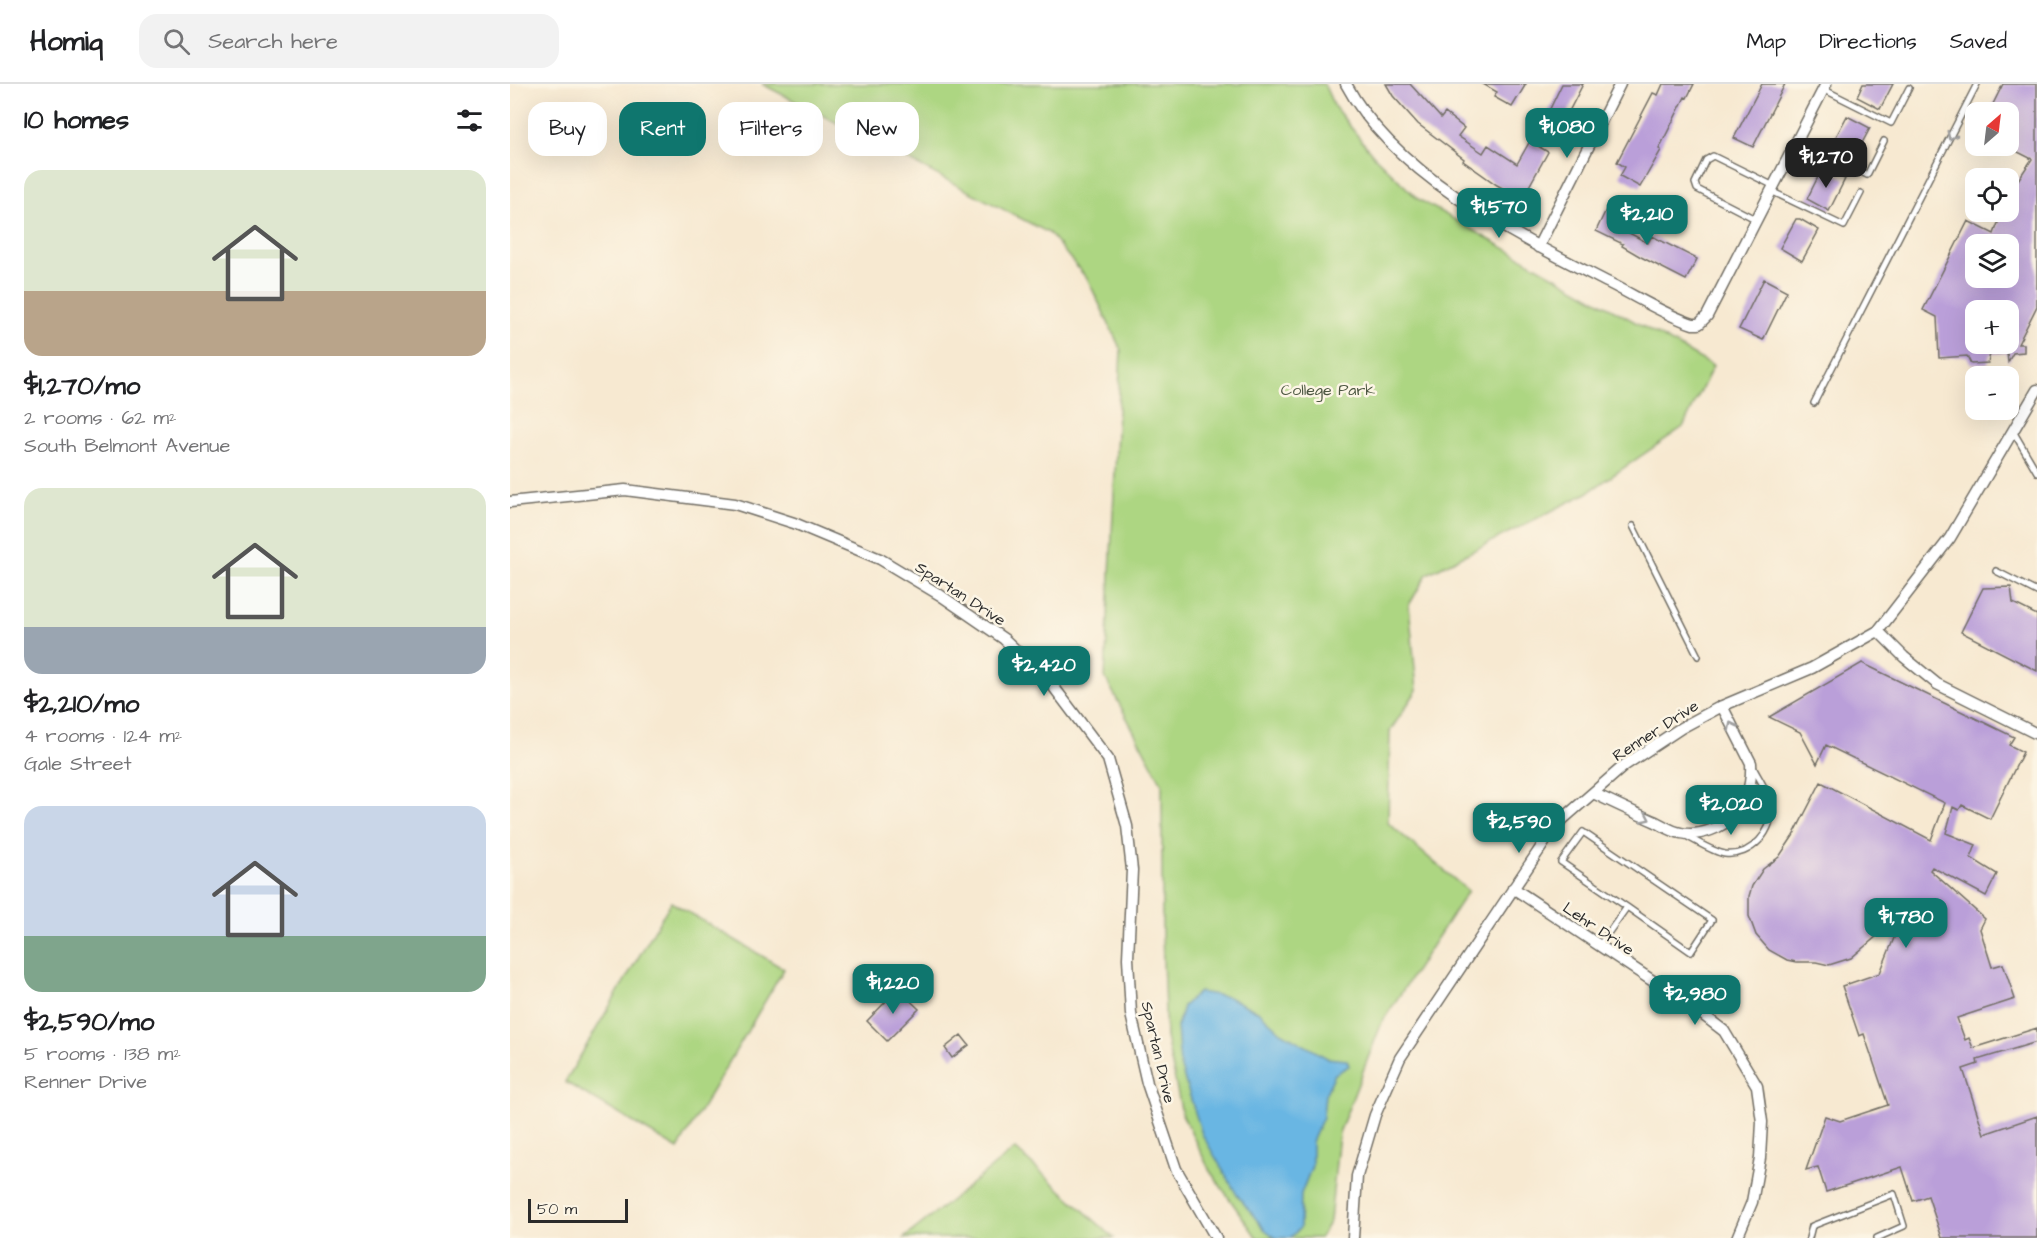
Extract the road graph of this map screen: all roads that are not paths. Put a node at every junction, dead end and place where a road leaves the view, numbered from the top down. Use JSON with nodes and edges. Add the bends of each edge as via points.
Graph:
{"nodes":[{"id":1,"x":1346,"y":84,"type":"edge"},
{"id":2,"x":1620,"y":84,"type":"edge"},
{"id":3,"x":1977,"y":84,"type":"edge"},
{"id":4,"x":1825,"y":87,"type":"edge"},
{"id":5,"x":1909,"y":88,"type":"dead end"},
{"id":6,"x":1798,"y":140,"type":"junction"},
{"id":7,"x":1884,"y":141,"type":"dead end"},
{"id":8,"x":1773,"y":188,"type":"junction"},
{"id":9,"x":1861,"y":193,"type":"dead end"},
{"id":10,"x":1757,"y":219,"type":"junction"},
{"id":11,"x":1538,"y":247,"type":"junction"},
{"id":12,"x":2037,"y":390,"type":"edge"},
{"id":13,"x":1814,"y":402,"type":"dead end"},
{"id":14,"x":2013,"y":431,"type":"junction"},
{"id":15,"x":2037,"y":472,"type":"edge"},
{"id":16,"x":510,"y":502,"type":"edge"},
{"id":17,"x":1633,"y":526,"type":"dead end"},
{"id":18,"x":1996,"y":571,"type":"dead end"},
{"id":19,"x":2037,"y":592,"type":"edge"},
{"id":20,"x":1878,"y":631,"type":"junction"},
{"id":21,"x":1698,"y":656,"type":"dead end"},
{"id":22,"x":1722,"y":706,"type":"junction"},
{"id":23,"x":2037,"y":734,"type":"edge"},
{"id":24,"x":1751,"y":763,"type":"junction"},
{"id":25,"x":1593,"y":794,"type":"junction"},
{"id":26,"x":1679,"y":833,"type":"junction"},
{"id":27,"x":1513,"y":888,"type":"junction"},
{"id":28,"x":1627,"y":907,"type":"junction"},
{"id":29,"x":1599,"y":946,"type":"junction"},
{"id":30,"x":1216,"y":1238,"type":"edge"},
{"id":31,"x":1353,"y":1238,"type":"edge"},
{"id":32,"x":1737,"y":1238,"type":"edge"},
{"id":33,"x":1809,"y":1238,"type":"edge"},
{"id":34,"x":1877,"y":1238,"type":"edge"}],
"edges":[{"from":1,"to":11,"type":"street","via":[[1375,124],[1424,173]]},
{"from":2,"to":11,"type":"street"},
{"from":3,"to":13,"type":"lane","one_way":true},
{"from":4,"to":5,"type":"lane","via":[[1891,123]]},
{"from":4,"to":6,"type":"street"},
{"from":6,"to":7,"type":"lane","via":[[1867,175]]},
{"from":6,"to":8,"type":"street"},
{"from":8,"to":9,"type":"lane","via":[[1844,226]]},
{"from":8,"to":10,"type":"street"},
{"from":8,"to":10,"type":"lane","via":[[1713,156],[1706,160],[1695,183],[1697,189]]},
{"from":10,"to":11,"type":"street","via":[[1707,316],[1699,324],[1687,322]]},
{"from":12,"to":14,"type":"street","name":"Renner Drive"},
{"from":14,"to":15,"type":"lane"},
{"from":14,"to":20,"type":"street","name":"Renner Drive","via":[[1950,538]]},
{"from":16,"to":30,"type":"street","name":"Spartan Drive","via":[[625,490],[735,504],[784,520],[880,559],[940,595],[1004,639],[1050,682],[1108,759],[1127,826],[1132,870],[1128,958],[1131,1014],[1147,1083],[1176,1169]]},
{"from":17,"to":21,"type":"lane"},
{"from":18,"to":19,"type":"lane"},
{"from":20,"to":22,"type":"street","name":"Renner Drive","via":[[1812,668]]},
{"from":20,"to":23,"type":"street","via":[[1937,684]]},
{"from":24,"to":22,"type":"street","one_way":true},
{"from":22,"to":25,"type":"street","name":"Renner Drive","via":[[1625,765]]},
{"from":24,"to":26,"type":"street","via":[[1748,794],[1730,819],[1701,833]]},
{"from":24,"to":26,"type":"lane","via":[[1771,802],[1771,818],[1760,840],[1747,850],[1723,854]]},
{"from":25,"to":26,"type":"street","one_way":true},
{"from":25,"to":27,"type":"street","name":"Renner Drive","via":[[1556,825]]},
{"from":27,"to":29,"type":"street","name":"Lehr Drive"},
{"from":27,"to":31,"type":"street","name":"Renner Drive","via":[[1400,1058],[1375,1115],[1357,1176]]},
{"from":28,"to":28,"type":"lane","via":[[1691,951],[1712,920],[1583,832],[1561,862]]},
{"from":28,"to":29,"type":"lane"},
{"from":29,"to":32,"type":"street","name":"Lehr Drive","via":[[1724,1030],[1757,1086],[1762,1122],[1760,1158],[1752,1202]]},
{"from":33,"to":34,"type":"lane","via":[[1812,1226],[1894,1194],[1904,1226]]}]}
